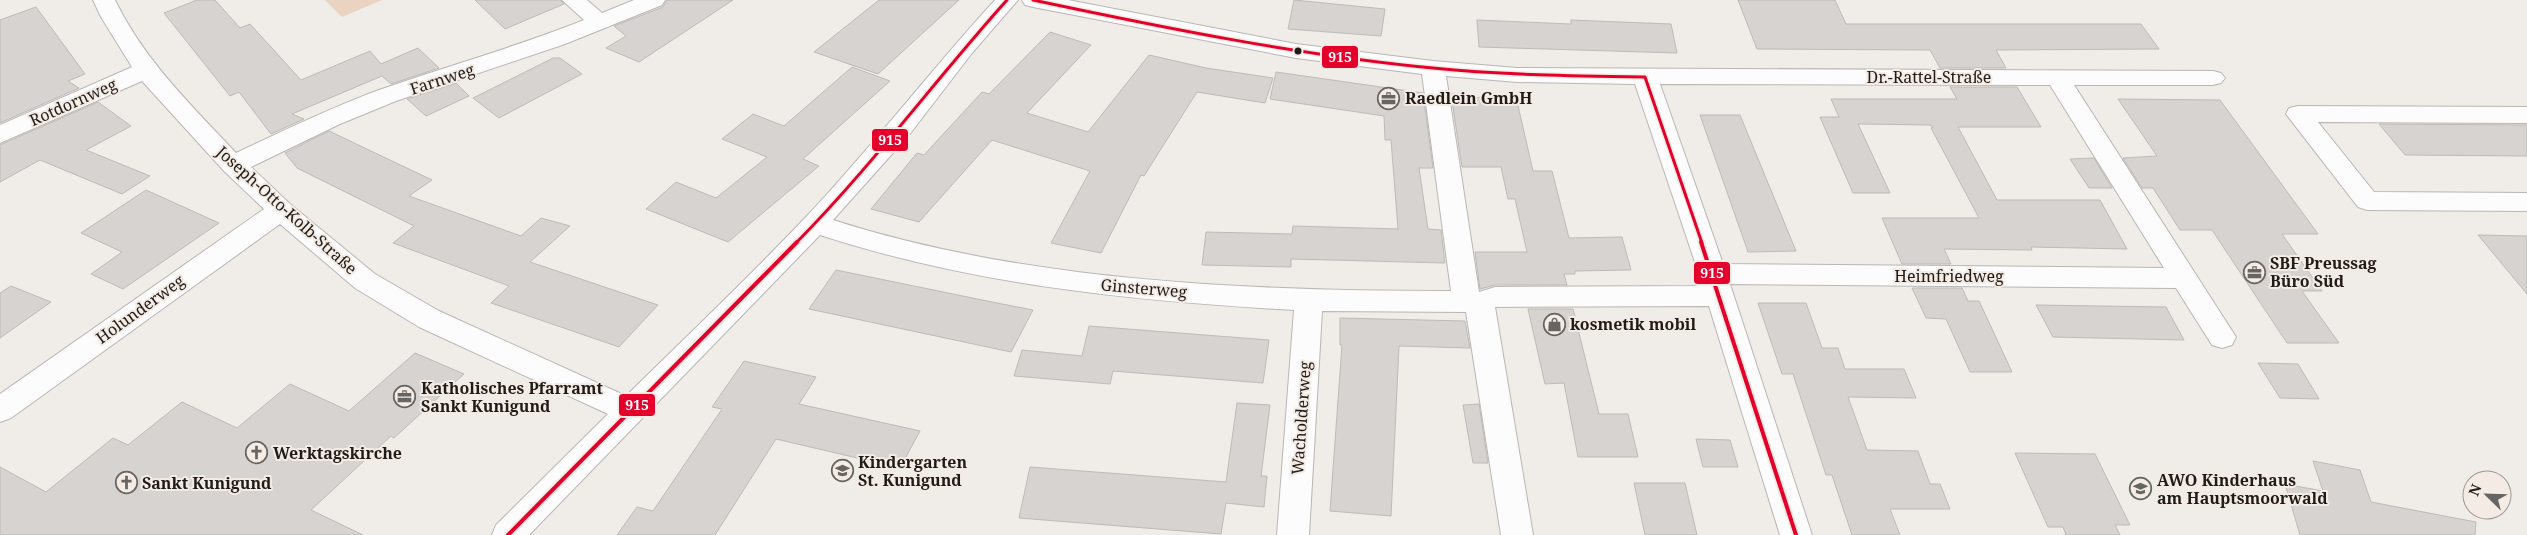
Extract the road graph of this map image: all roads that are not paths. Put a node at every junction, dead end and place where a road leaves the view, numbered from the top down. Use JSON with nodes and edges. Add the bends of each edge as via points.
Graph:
{"nodes":[{"id":1,"x":104,"y":0,"type":"edge"},
{"id":2,"x":573,"y":0,"type":"edge"},
{"id":3,"x":654,"y":0,"type":"edge"},
{"id":4,"x":1007,"y":0,"type":"edge"},
{"id":5,"x":1033,"y":0,"type":"edge"},
{"id":6,"x":601,"y":23,"type":"junction"},
{"id":7,"x":1433,"y":68,"type":"junction"},
{"id":8,"x":146,"y":70,"type":"junction"},
{"id":9,"x":1645,"y":77,"type":"junction"},
{"id":10,"x":2057,"y":77,"type":"junction"},
{"id":11,"x":2213,"y":78,"type":"dead end"},
{"id":12,"x":2527,"y":115,"type":"edge"},
{"id":13,"x":0,"y":135,"type":"edge"},
{"id":14,"x":233,"y":165,"type":"junction"},
{"id":15,"x":2527,"y":202,"type":"edge"},
{"id":16,"x":281,"y":210,"type":"junction"},
{"id":17,"x":815,"y":224,"type":"junction"},
{"id":18,"x":2186,"y":278,"type":"junction"},
{"id":19,"x":1716,"y":285,"type":"junction"},
{"id":20,"x":1309,"y":300,"type":"junction"},
{"id":21,"x":1473,"y":302,"type":"junction"},
{"id":22,"x":2222,"y":337,"type":"dead end"},
{"id":23,"x":0,"y":410,"type":"edge"},
{"id":24,"x":629,"y":411,"type":"junction"},
{"id":25,"x":508,"y":535,"type":"edge"},
{"id":26,"x":1293,"y":535,"type":"edge"},
{"id":27,"x":1517,"y":535,"type":"edge"},
{"id":28,"x":1796,"y":535,"type":"edge"}],
"edges":[{"from":1,"to":8,"type":"street","name":"Joseph-Otto-Kolb-Straße"},
{"from":2,"to":6,"type":"street"},
{"from":3,"to":6,"type":"street","name":"Farnweg"},
{"from":4,"to":17,"type":"street","via":[[900,129]]},
{"from":5,"to":7,"type":"street","name":"Dr.-Rattel-Straße","via":[[1267,46]]},
{"from":6,"to":14,"type":"street","name":"Farnweg","via":[[359,107]]},
{"from":7,"to":9,"type":"street","name":"Dr.-Rattel-Straße","via":[[1517,75]]},
{"from":7,"to":21,"type":"street"},
{"from":8,"to":13,"type":"street","name":"Rotdornweg"},
{"from":8,"to":14,"type":"street","name":"Joseph-Otto-Kolb-Straße"},
{"from":9,"to":10,"type":"street","name":"Dr.-Rattel-Straße"},
{"from":9,"to":19,"type":"street"},
{"from":10,"to":11,"type":"street","name":"Dr.-Rattel-Straße"},
{"from":10,"to":18,"type":"street"},
{"from":12,"to":15,"type":"street","via":[[2298,114],[2367,201]]},
{"from":14,"to":16,"type":"street","name":"Joseph-Otto-Kolb-Straße"},
{"from":16,"to":23,"type":"street","name":"Holunderweg"},
{"from":16,"to":24,"type":"street","name":"Joseph-Otto-Kolb-Straße","via":[[365,280],[429,319]]},
{"from":17,"to":20,"type":"street","name":"Ginsterweg","via":[[859,239],[1001,271],[1104,285]]},
{"from":17,"to":24,"type":"street"},
{"from":18,"to":19,"type":"street","name":"Heimfriedweg"},
{"from":18,"to":22,"type":"street"},
{"from":19,"to":21,"type":"street","name":"Heimfriedweg","via":[[1495,296]]},
{"from":19,"to":28,"type":"street"},
{"from":20,"to":21,"type":"street","name":"Ginsterweg"},
{"from":20,"to":26,"type":"street","name":"Wacholderweg"},
{"from":21,"to":27,"type":"street"},
{"from":24,"to":25,"type":"street"}]}
